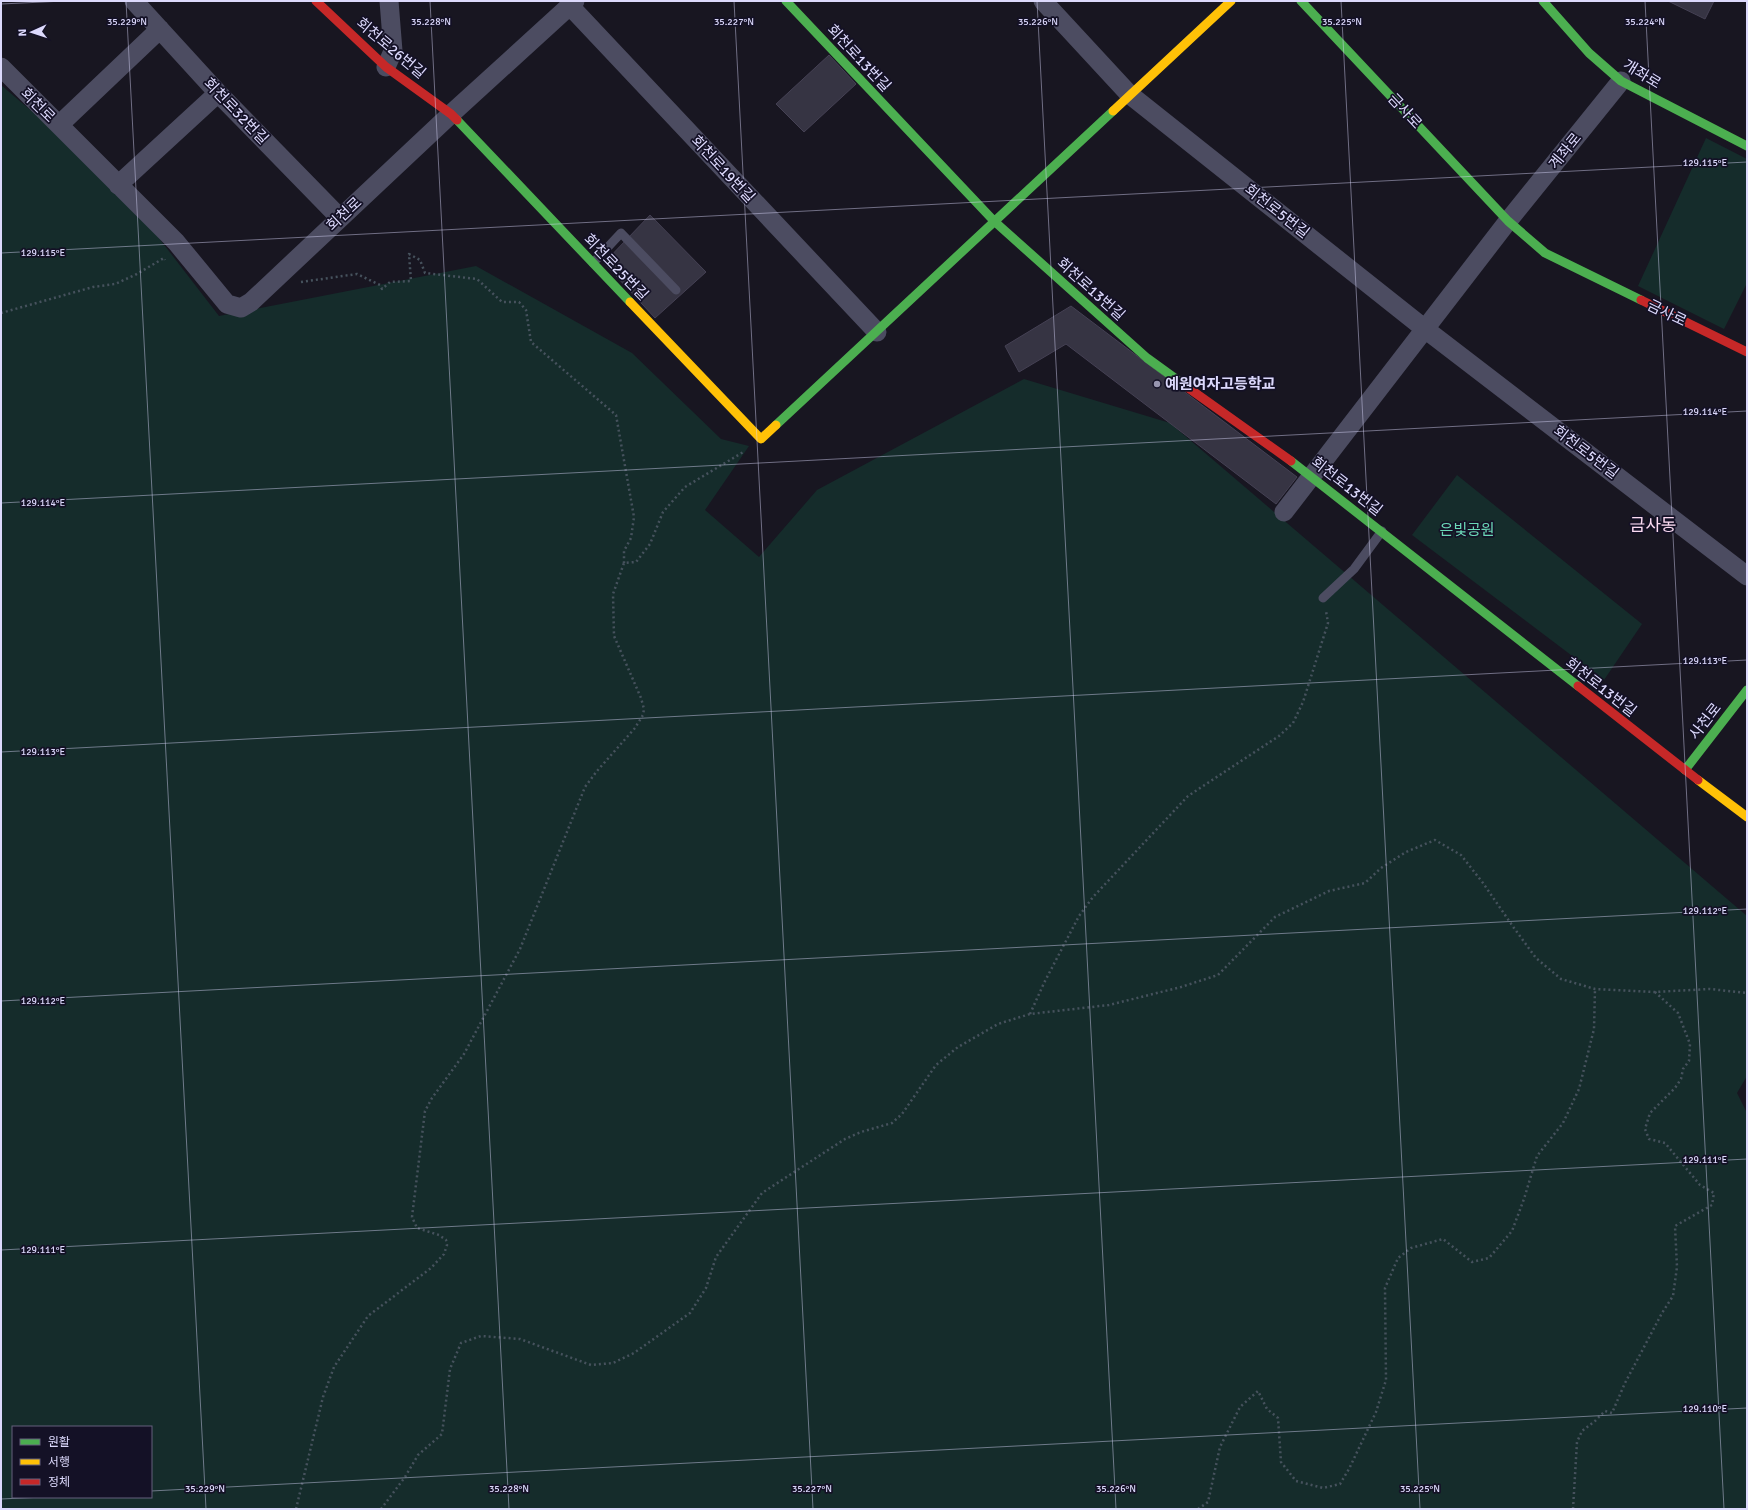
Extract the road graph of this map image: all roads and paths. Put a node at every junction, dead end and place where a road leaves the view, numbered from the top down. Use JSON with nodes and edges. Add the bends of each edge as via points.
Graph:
{"nodes":[{"id":1,"x":134,"y":1,"type":"edge"},
{"id":2,"x":316,"y":1,"type":"edge"},
{"id":3,"x":388,"y":1,"type":"edge"},
{"id":4,"x":786,"y":1,"type":"edge"},
{"id":5,"x":1043,"y":1,"type":"edge"},
{"id":6,"x":1231,"y":1,"type":"edge"},
{"id":7,"x":1301,"y":1,"type":"edge"},
{"id":8,"x":1543,"y":1,"type":"edge"},
{"id":9,"x":572,"y":3,"type":"edge"},
{"id":10,"x":160,"y":29,"type":"junction"},
{"id":11,"x":1,"y":67,"type":"edge"},
{"id":12,"x":386,"y":67,"type":"junction"},
{"id":13,"x":1621,"y":81,"type":"junction"},
{"id":14,"x":218,"y":93,"type":"junction"},
{"id":15,"x":1129,"y":94,"type":"junction"},
{"id":16,"x":451,"y":114,"type":"junction"},
{"id":17,"x":59,"y":125,"type":"junction"},
{"id":18,"x":1747,"y":146,"type":"edge"},
{"id":19,"x":118,"y":184,"type":"junction"},
{"id":20,"x":340,"y":218,"type":"junction"},
{"id":21,"x":1508,"y":220,"type":"junction"},
{"id":22,"x":994,"y":221,"type":"junction"},
{"id":23,"x":593,"y":262,"type":"junction"},
{"id":24,"x":168,"y":263,"type":"dead end"},
{"id":25,"x":296,"y":282,"type":"dead end"},
{"id":26,"x":676,"y":290,"type":"dead end"},
{"id":27,"x":1,"y":313,"type":"edge"},
{"id":28,"x":1425,"y":329,"type":"junction"},
{"id":29,"x":877,"y":332,"type":"junction"},
{"id":30,"x":1747,"y":352,"type":"edge"},
{"id":31,"x":761,"y":439,"type":"junction"},
{"id":32,"x":1312,"y":476,"type":"junction"},
{"id":33,"x":1284,"y":512,"type":"dead end"},
{"id":34,"x":1382,"y":531,"type":"junction"},
{"id":35,"x":624,"y":563,"type":"junction"},
{"id":36,"x":1747,"y":576,"type":"edge"},
{"id":37,"x":1323,"y":598,"type":"joint"},
{"id":38,"x":1747,"y":690,"type":"edge"},
{"id":39,"x":1685,"y":770,"type":"junction"},
{"id":40,"x":1747,"y":817,"type":"edge"},
{"id":41,"x":1595,"y":989,"type":"junction"},
{"id":42,"x":1654,"y":992,"type":"junction"},
{"id":43,"x":1747,"y":993,"type":"edge"},
{"id":44,"x":1030,"y":1014,"type":"junction"},
{"id":45,"x":296,"y":1509,"type":"edge"},
{"id":46,"x":381,"y":1509,"type":"edge"},
{"id":47,"x":1198,"y":1509,"type":"edge"},
{"id":48,"x":1573,"y":1509,"type":"edge"}],
"edges":[{"from":1,"to":10,"type":"street","name":"회천로32번길"},
{"from":2,"to":12,"type":"street","name":"회천로26번길"},
{"from":3,"to":12,"type":"street","via":[[393,51]]},
{"from":4,"to":22,"type":"street","name":"회천로13번길"},
{"from":5,"to":15,"type":"street","name":"회천로5번길"},
{"from":6,"to":15,"type":"street"},
{"from":7,"to":21,"type":"street","name":"금사로"},
{"from":8,"to":13,"type":"street","name":"개좌로","via":[[1590,53]]},
{"from":9,"to":16,"type":"street","name":"회천로"},
{"from":9,"to":29,"type":"street","name":"회천로19번길"},
{"from":10,"to":14,"type":"street","name":"회천로32번길"},
{"from":10,"to":17,"type":"street","name":"회천로"},
{"from":11,"to":17,"type":"street","name":"회천로"},
{"from":12,"to":16,"type":"street","name":"회천로26번길"},
{"from":13,"to":18,"type":"street","name":"개좌로"},
{"from":13,"to":21,"type":"street","name":"계좌로"},
{"from":14,"to":19,"type":"street"},
{"from":14,"to":20,"type":"street","name":"회천로32번길"},
{"from":15,"to":22,"type":"street"},
{"from":15,"to":28,"type":"street","name":"회천로5번길"},
{"from":16,"to":20,"type":"street","name":"회천로"},
{"from":16,"to":23,"type":"street","name":"회천로25번길"},
{"from":17,"to":19,"type":"street","name":"회천로"},
{"from":19,"to":20,"type":"street","name":"회천로","via":[[176,242],[227,304],[241,308],[251,302]]},
{"from":21,"to":28,"type":"street"},
{"from":21,"to":30,"type":"street","name":"금사로","via":[[1545,252]]},
{"from":22,"to":29,"type":"street"},
{"from":22,"to":32,"type":"street","name":"회천로13번길","via":[[1147,358]]},
{"from":23,"to":26,"type":"lane","via":[[621,233]]},
{"from":23,"to":31,"type":"street","name":"회천로25번길"},
{"from":24,"to":27,"type":"path","via":[[164,258],[115,284],[93,287]]},
{"from":25,"to":35,"type":"path","via":[[357,274],[380,285],[382,289],[390,282],[411,281],[409,254],[420,260],[425,273],[477,279],[502,302],[519,302],[526,310],[531,342],[616,415],[634,517],[631,538],[624,551]]},
{"from":28,"to":32,"type":"street"},
{"from":28,"to":36,"type":"street","name":"회천로5번길"},
{"from":29,"to":31,"type":"street"},
{"from":31,"to":35,"type":"path","via":[[741,454],[685,487],[663,512],[650,544],[636,562]]},
{"from":32,"to":33,"type":"street"},
{"from":32,"to":34,"type":"street","name":"회천로13번길"},
{"from":34,"to":37,"type":"lane","via":[[1354,569]]},
{"from":34,"to":39,"type":"street","name":"회천로13번길"},
{"from":35,"to":45,"type":"path","via":[[613,594],[612,625],[614,636],[641,698],[643,715],[585,788],[520,949],[464,1054],[432,1098],[426,1111],[412,1217],[417,1228],[439,1235],[446,1240],[447,1245],[444,1254],[431,1268],[368,1316],[334,1367],[323,1397]]},
{"from":37,"to":44,"type":"path","via":[[1328,623],[1303,702],[1293,723],[1279,736],[1188,796],[1093,897],[1079,916]]},
{"from":38,"to":39,"type":"street","name":"사천로"},
{"from":39,"to":40,"type":"street","name":"회천로13번길"},
{"from":41,"to":42,"type":"path"},
{"from":41,"to":44,"type":"path","via":[[1561,979],[1536,958],[1462,855],[1435,840],[1406,852],[1381,868],[1366,883],[1329,891],[1275,917],[1218,975],[1182,987],[1109,1005]]},
{"from":41,"to":47,"type":"path","via":[[1594,1029],[1579,1089],[1563,1123],[1537,1156],[1512,1232],[1489,1258],[1472,1262],[1443,1239],[1411,1248],[1398,1258],[1386,1288],[1386,1380],[1376,1412],[1340,1484],[1323,1488],[1296,1481],[1281,1462],[1278,1418],[1267,1409],[1258,1390],[1240,1407],[1220,1447],[1208,1502]]},
{"from":42,"to":43,"type":"path","via":[[1710,989]]},
{"from":42,"to":48,"type":"path","via":[[1678,1013],[1690,1044],[1689,1061],[1682,1069],[1681,1079],[1675,1088],[1650,1113],[1645,1129],[1649,1139],[1665,1143],[1700,1185],[1714,1194],[1712,1205],[1675,1226],[1677,1267],[1673,1296],[1612,1413],[1605,1411],[1582,1431],[1577,1442]]},
{"from":44,"to":46,"type":"path","via":[[998,1024],[958,1047],[936,1065],[902,1114],[892,1123],[845,1139],[762,1193],[716,1257],[706,1288],[690,1313],[634,1354],[613,1362],[591,1365],[520,1339],[481,1336],[461,1343],[450,1369],[442,1434],[418,1455]]}]}
